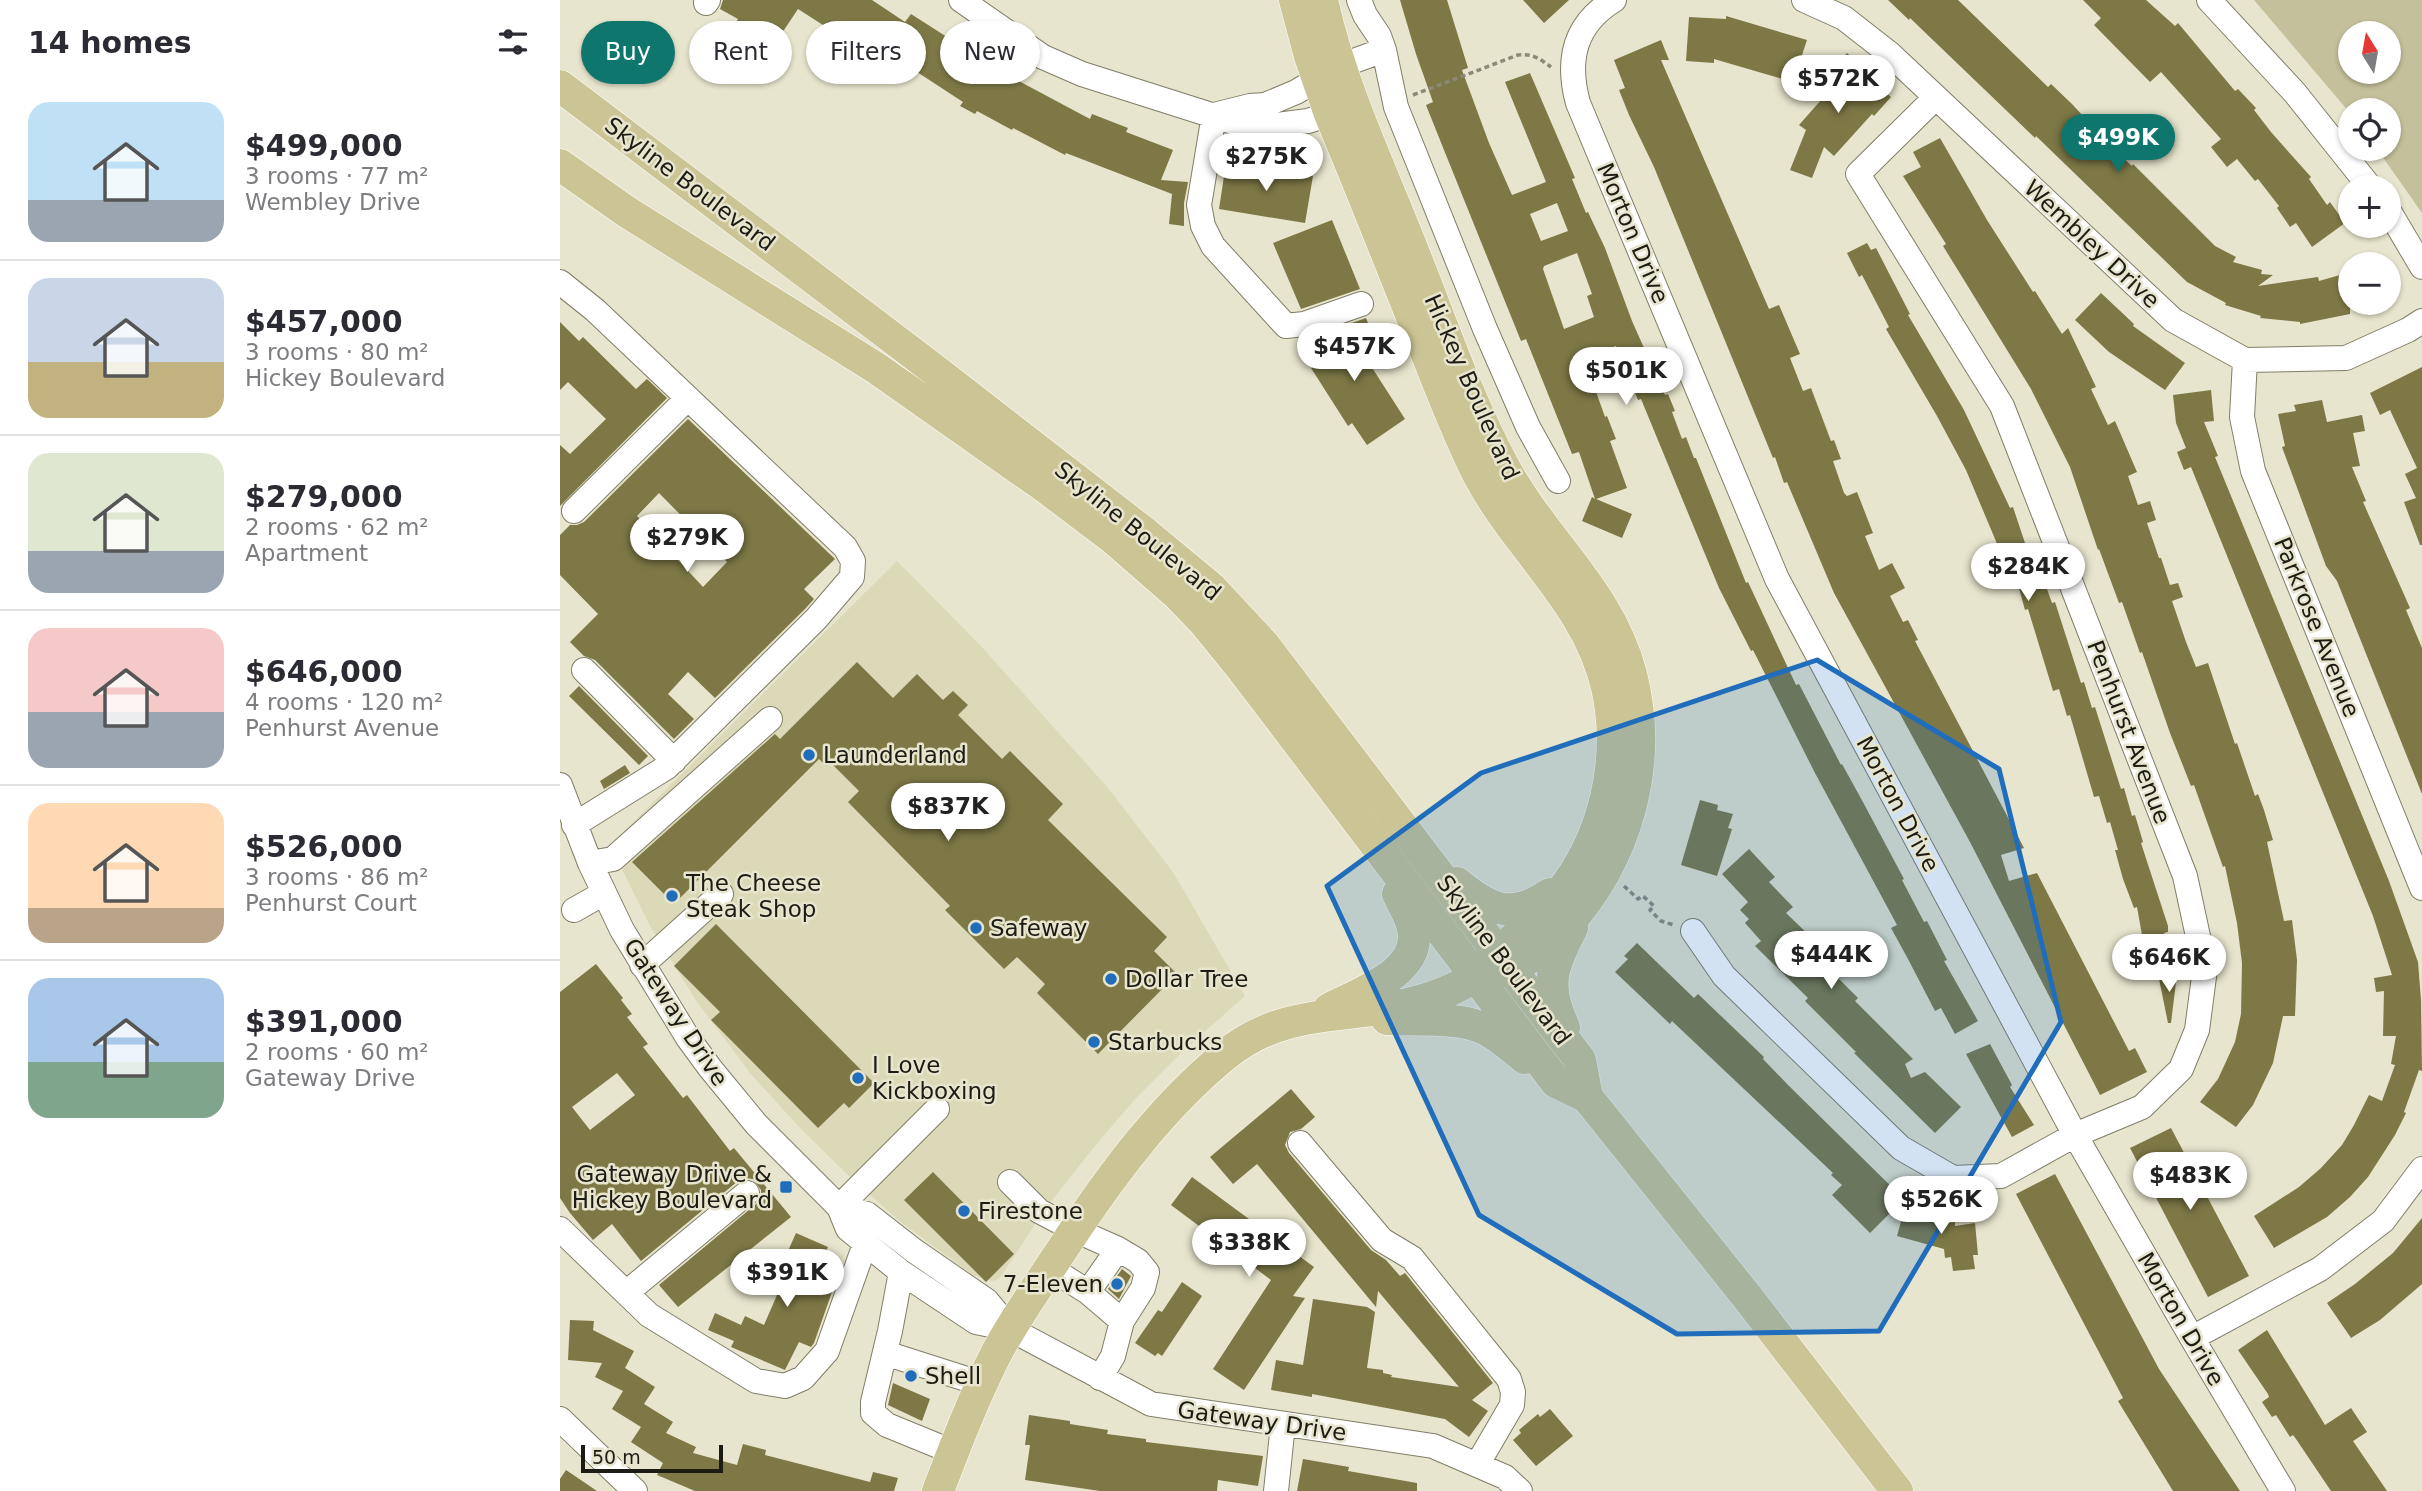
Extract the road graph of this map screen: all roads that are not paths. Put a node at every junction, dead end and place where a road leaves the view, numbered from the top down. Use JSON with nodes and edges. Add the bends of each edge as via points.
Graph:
{"nodes":[{"id":1,"x":961,"y":0,"type":"edge"},
{"id":2,"x":1295,"y":0,"type":"edge"},
{"id":3,"x":1322,"y":0,"type":"edge"},
{"id":4,"x":1359,"y":0,"type":"edge"},
{"id":5,"x":1614,"y":0,"type":"edge"},
{"id":6,"x":1804,"y":0,"type":"edge"},
{"id":7,"x":2209,"y":0,"type":"edge"},
{"id":8,"x":1384,"y":50,"type":"junction"},
{"id":9,"x":1329,"y":72,"type":"junction"},
{"id":10,"x":560,"y":86,"type":"edge"},
{"id":11,"x":1935,"y":98,"type":"junction"},
{"id":12,"x":1213,"y":114,"type":"junction"},
{"id":13,"x":1330,"y":114,"type":"junction"},
{"id":14,"x":560,"y":165,"type":"edge"},
{"id":15,"x":2360,"y":175,"type":"edge"},
{"id":16,"x":2401,"y":232,"type":"edge"},
{"id":17,"x":2422,"y":267,"type":"edge"},
{"id":18,"x":560,"y":282,"type":"edge"},
{"id":19,"x":1360,"y":304,"type":"dead end"},
{"id":20,"x":2422,"y":321,"type":"edge"},
{"id":21,"x":2245,"y":360,"type":"junction"},
{"id":22,"x":688,"y":398,"type":"junction"},
{"id":23,"x":1558,"y":481,"type":"dead end"},
{"id":24,"x":573,"y":511,"type":"dead end"},
{"id":25,"x":584,"y":670,"type":"dead end"},
{"id":26,"x":770,"y":719,"type":"dead end"},
{"id":27,"x":674,"y":761,"type":"junction"},
{"id":28,"x":560,"y":785,"type":"edge"},
{"id":29,"x":574,"y":825,"type":"junction"},
{"id":30,"x":1371,"y":839,"type":"junction"},
{"id":31,"x":1425,"y":855,"type":"junction"},
{"id":32,"x":590,"y":863,"type":"junction"},
{"id":33,"x":2422,"y":888,"type":"edge"},
{"id":34,"x":604,"y":893,"type":"junction"},
{"id":35,"x":1577,"y":893,"type":"junction"},
{"id":36,"x":721,"y":894,"type":"dead end"},
{"id":37,"x":574,"y":910,"type":"dead end"},
{"id":38,"x":1693,"y":931,"type":"road end"},
{"id":39,"x":1504,"y":960,"type":"junction"},
{"id":40,"x":642,"y":965,"type":"junction"},
{"id":41,"x":1475,"y":976,"type":"junction"},
{"id":42,"x":1316,"y":1016,"type":"junction"},
{"id":43,"x":1580,"y":1060,"type":"junction"},
{"id":44,"x":1556,"y":1082,"type":"junction"},
{"id":45,"x":1587,"y":1097,"type":"junction"},
{"id":46,"x":937,"y":1109,"type":"dead end"},
{"id":47,"x":2076,"y":1135,"type":"junction"},
{"id":48,"x":1300,"y":1143,"type":"dead end"},
{"id":49,"x":2422,"y":1169,"type":"edge"},
{"id":50,"x":1010,"y":1182,"type":"dead end"},
{"id":51,"x":747,"y":1193,"type":"dead end"},
{"id":52,"x":839,"y":1208,"type":"junction"},
{"id":53,"x":560,"y":1229,"type":"edge"},
{"id":54,"x":1075,"y":1230,"type":"junction"},
{"id":55,"x":865,"y":1244,"type":"junction"},
{"id":56,"x":1118,"y":1249,"type":"junction"},
{"id":57,"x":1050,"y":1268,"type":"junction"},
{"id":58,"x":901,"y":1272,"type":"junction"},
{"id":59,"x":626,"y":1293,"type":"junction"},
{"id":60,"x":1088,"y":1293,"type":"junction"},
{"id":61,"x":1122,"y":1321,"type":"junction"},
{"id":62,"x":1010,"y":1329,"type":"junction"},
{"id":63,"x":2192,"y":1338,"type":"junction"},
{"id":64,"x":885,"y":1353,"type":"junction"},
{"id":65,"x":1100,"y":1378,"type":"junction"},
{"id":66,"x":982,"y":1384,"type":"junction"},
{"id":67,"x":560,"y":1419,"type":"edge"},
{"id":68,"x":1283,"y":1424,"type":"junction"},
{"id":69,"x":953,"y":1451,"type":"junction"},
{"id":70,"x":1477,"y":1465,"type":"junction"},
{"id":71,"x":635,"y":1491,"type":"edge"},
{"id":72,"x":938,"y":1491,"type":"edge"},
{"id":73,"x":1276,"y":1491,"type":"edge"},
{"id":74,"x":1520,"y":1491,"type":"edge"},
{"id":75,"x":1897,"y":1491,"type":"edge"},
{"id":76,"x":2283,"y":1491,"type":"edge"}],
"edges":[{"from":1,"to":12,"type":"street","via":[[1043,57],[1082,75]]},
{"from":2,"to":9,"type":"main road","name":"Hickey Boulevard"},
{"from":3,"to":9,"type":"main road","name":"Hickey Boulevard"},
{"from":4,"to":8,"type":"street","name":"Hickey Boulevard"},
{"from":5,"to":47,"type":"street","name":"Morton Drive","via":[[1598,10],[1581,31],[1572,63],[1584,116],[1777,579]]},
{"from":6,"to":11,"type":"street","name":"Wembley Drive","via":[[1844,18]]},
{"from":7,"to":15,"type":"street","via":[[2295,93]]},
{"from":8,"to":9,"type":"street"},
{"from":8,"to":23,"type":"street","name":"Hickey Boulevard","via":[[1394,102],[1510,387]]},
{"from":9,"to":12,"type":"street","via":[[1265,105]]},
{"from":9,"to":13,"type":"main road","name":"Hickey Boulevard"},
{"from":9,"to":35,"type":"main road","name":"Hickey Boulevard","via":[[1487,433],[1525,503],[1599,599],[1627,663],[1639,732],[1634,794],[1615,851]]},
{"from":10,"to":31,"type":"main road","name":"Skyline Boulevard","via":[[1194,572],[1264,645]]},
{"from":11,"to":21,"type":"street","name":"Wembley Drive","via":[[2173,320]]},
{"from":11,"to":47,"type":"street","name":"Penhurst Avenue","via":[[1858,174],[2002,406],[2185,876],[2205,969],[2197,1030],[2181,1069],[2142,1107]]},
{"from":12,"to":13,"type":"street","via":[[1252,128]]},
{"from":12,"to":19,"type":"street","via":[[1199,205],[1213,246],[1286,326]]},
{"from":13,"to":35,"type":"main road","name":"Hickey Boulevard","via":[[1468,454],[1508,524],[1579,617],[1603,673],[1611,713],[1611,772]]},
{"from":14,"to":30,"type":"main road","name":"Skyline Boulevard","via":[[876,368],[1129,552],[1177,594],[1216,637]]},
{"from":16,"to":17,"type":"street"},
{"from":18,"to":22,"type":"street"},
{"from":20,"to":21,"type":"street","via":[[2346,358]]},
{"from":21,"to":33,"type":"street","name":"Parkrose Avenue","via":[[2242,417],[2253,471]]},
{"from":22,"to":24,"type":"street"},
{"from":22,"to":27,"type":"street","via":[[845,547],[853,561],[852,577],[816,619]]},
{"from":25,"to":27,"type":"street"},
{"from":26,"to":32,"type":"street","via":[[613,859]]},
{"from":27,"to":29,"type":"street"},
{"from":28,"to":29,"type":"street","name":"Gateway Drive"},
{"from":29,"to":32,"type":"street","name":"Gateway Drive"},
{"from":30,"to":41,"type":"main road","name":"Skyline Boulevard"},
{"from":30,"to":42,"type":"main road","via":[[1413,929],[1412,954],[1394,973]]},
{"from":31,"to":35,"type":"main road","via":[[1478,900],[1503,910]]},
{"from":31,"to":39,"type":"main road","name":"Skyline Boulevard"},
{"from":32,"to":34,"type":"street","name":"Gateway Drive"},
{"from":34,"to":37,"type":"street"},
{"from":34,"to":40,"type":"street","name":"Gateway Drive"},
{"from":35,"to":39,"type":"main road","name":"Hickey Boulevard","via":[[1544,947]]},
{"from":35,"to":43,"type":"main road","via":[[1551,979],[1559,1016]]},
{"from":36,"to":40,"type":"street"},
{"from":38,"to":47,"type":"street","via":[[1724,976],[1901,1147],[1953,1178],[2001,1176]]},
{"from":39,"to":41,"type":"main road","name":"Hickey Boulevard","via":[[1499,973]]},
{"from":39,"to":43,"type":"main road","name":"Skyline Boulevard"},
{"from":40,"to":52,"type":"street","name":"Gateway Drive","via":[[726,1088]]},
{"from":41,"to":42,"type":"main road","name":"Hickey Boulevard","via":[[1423,1000]]},
{"from":41,"to":44,"type":"main road","name":"Skyline Boulevard"},
{"from":42,"to":44,"type":"main road","via":[[1468,1024],[1497,1037]]},
{"from":42,"to":54,"type":"main road","name":"Hickey Boulevard","via":[[1260,1032],[1212,1066],[1133,1151]]},
{"from":43,"to":45,"type":"main road","name":"Skyline Boulevard"},
{"from":44,"to":45,"type":"main road","name":"Skyline Boulevard"},
{"from":45,"to":75,"type":"main road","name":"Skyline Boulevard"},
{"from":46,"to":52,"type":"street"},
{"from":47,"to":63,"type":"street","name":"Morton Drive"},
{"from":48,"to":70,"type":"street","via":[[1382,1240],[1412,1258],[1509,1379],[1512,1405]]},
{"from":49,"to":63,"type":"street","via":[[2383,1221],[2320,1269]]},
{"from":50,"to":54,"type":"street","via":[[1039,1211]]},
{"from":51,"to":59,"type":"street"},
{"from":52,"to":55,"type":"street","name":"Gateway Drive","via":[[848,1229]]},
{"from":52,"to":62,"type":"street","name":"Gateway Drive","via":[[867,1214],[987,1301]]},
{"from":53,"to":59,"type":"street"},
{"from":54,"to":56,"type":"street"},
{"from":54,"to":57,"type":"main road","name":"Hickey Boulevard"},
{"from":55,"to":58,"type":"street","name":"Gateway Drive"},
{"from":55,"to":59,"type":"street","via":[[827,1351],[803,1378],[785,1386],[756,1381],[649,1315]]},
{"from":56,"to":60,"type":"street"},
{"from":56,"to":61,"type":"street","via":[[1147,1272]]},
{"from":57,"to":60,"type":"street"},
{"from":57,"to":62,"type":"main road","name":"Hickey Boulevard"},
{"from":58,"to":62,"type":"street","name":"Gateway Drive","via":[[976,1322]]},
{"from":58,"to":64,"type":"street"},
{"from":60,"to":61,"type":"street"},
{"from":61,"to":65,"type":"street","via":[[1113,1356]]},
{"from":62,"to":65,"type":"street","name":"Gateway Drive"},
{"from":62,"to":66,"type":"main road","name":"Hickey Boulevard"},
{"from":63,"to":76,"type":"street","name":"Morton Drive"},
{"from":64,"to":66,"type":"street"},
{"from":64,"to":69,"type":"street","via":[[873,1413],[887,1425]]},
{"from":65,"to":68,"type":"street","name":"Gateway Drive","via":[[1151,1404],[1179,1399]]},
{"from":66,"to":69,"type":"main road","name":"Hickey Boulevard"},
{"from":67,"to":71,"type":"street"},
{"from":68,"to":70,"type":"street","name":"Gateway Drive","via":[[1433,1446]]},
{"from":68,"to":73,"type":"street"},
{"from":69,"to":72,"type":"main road","name":"Hickey Boulevard"},
{"from":70,"to":74,"type":"street","name":"Gateway Drive"}]}
